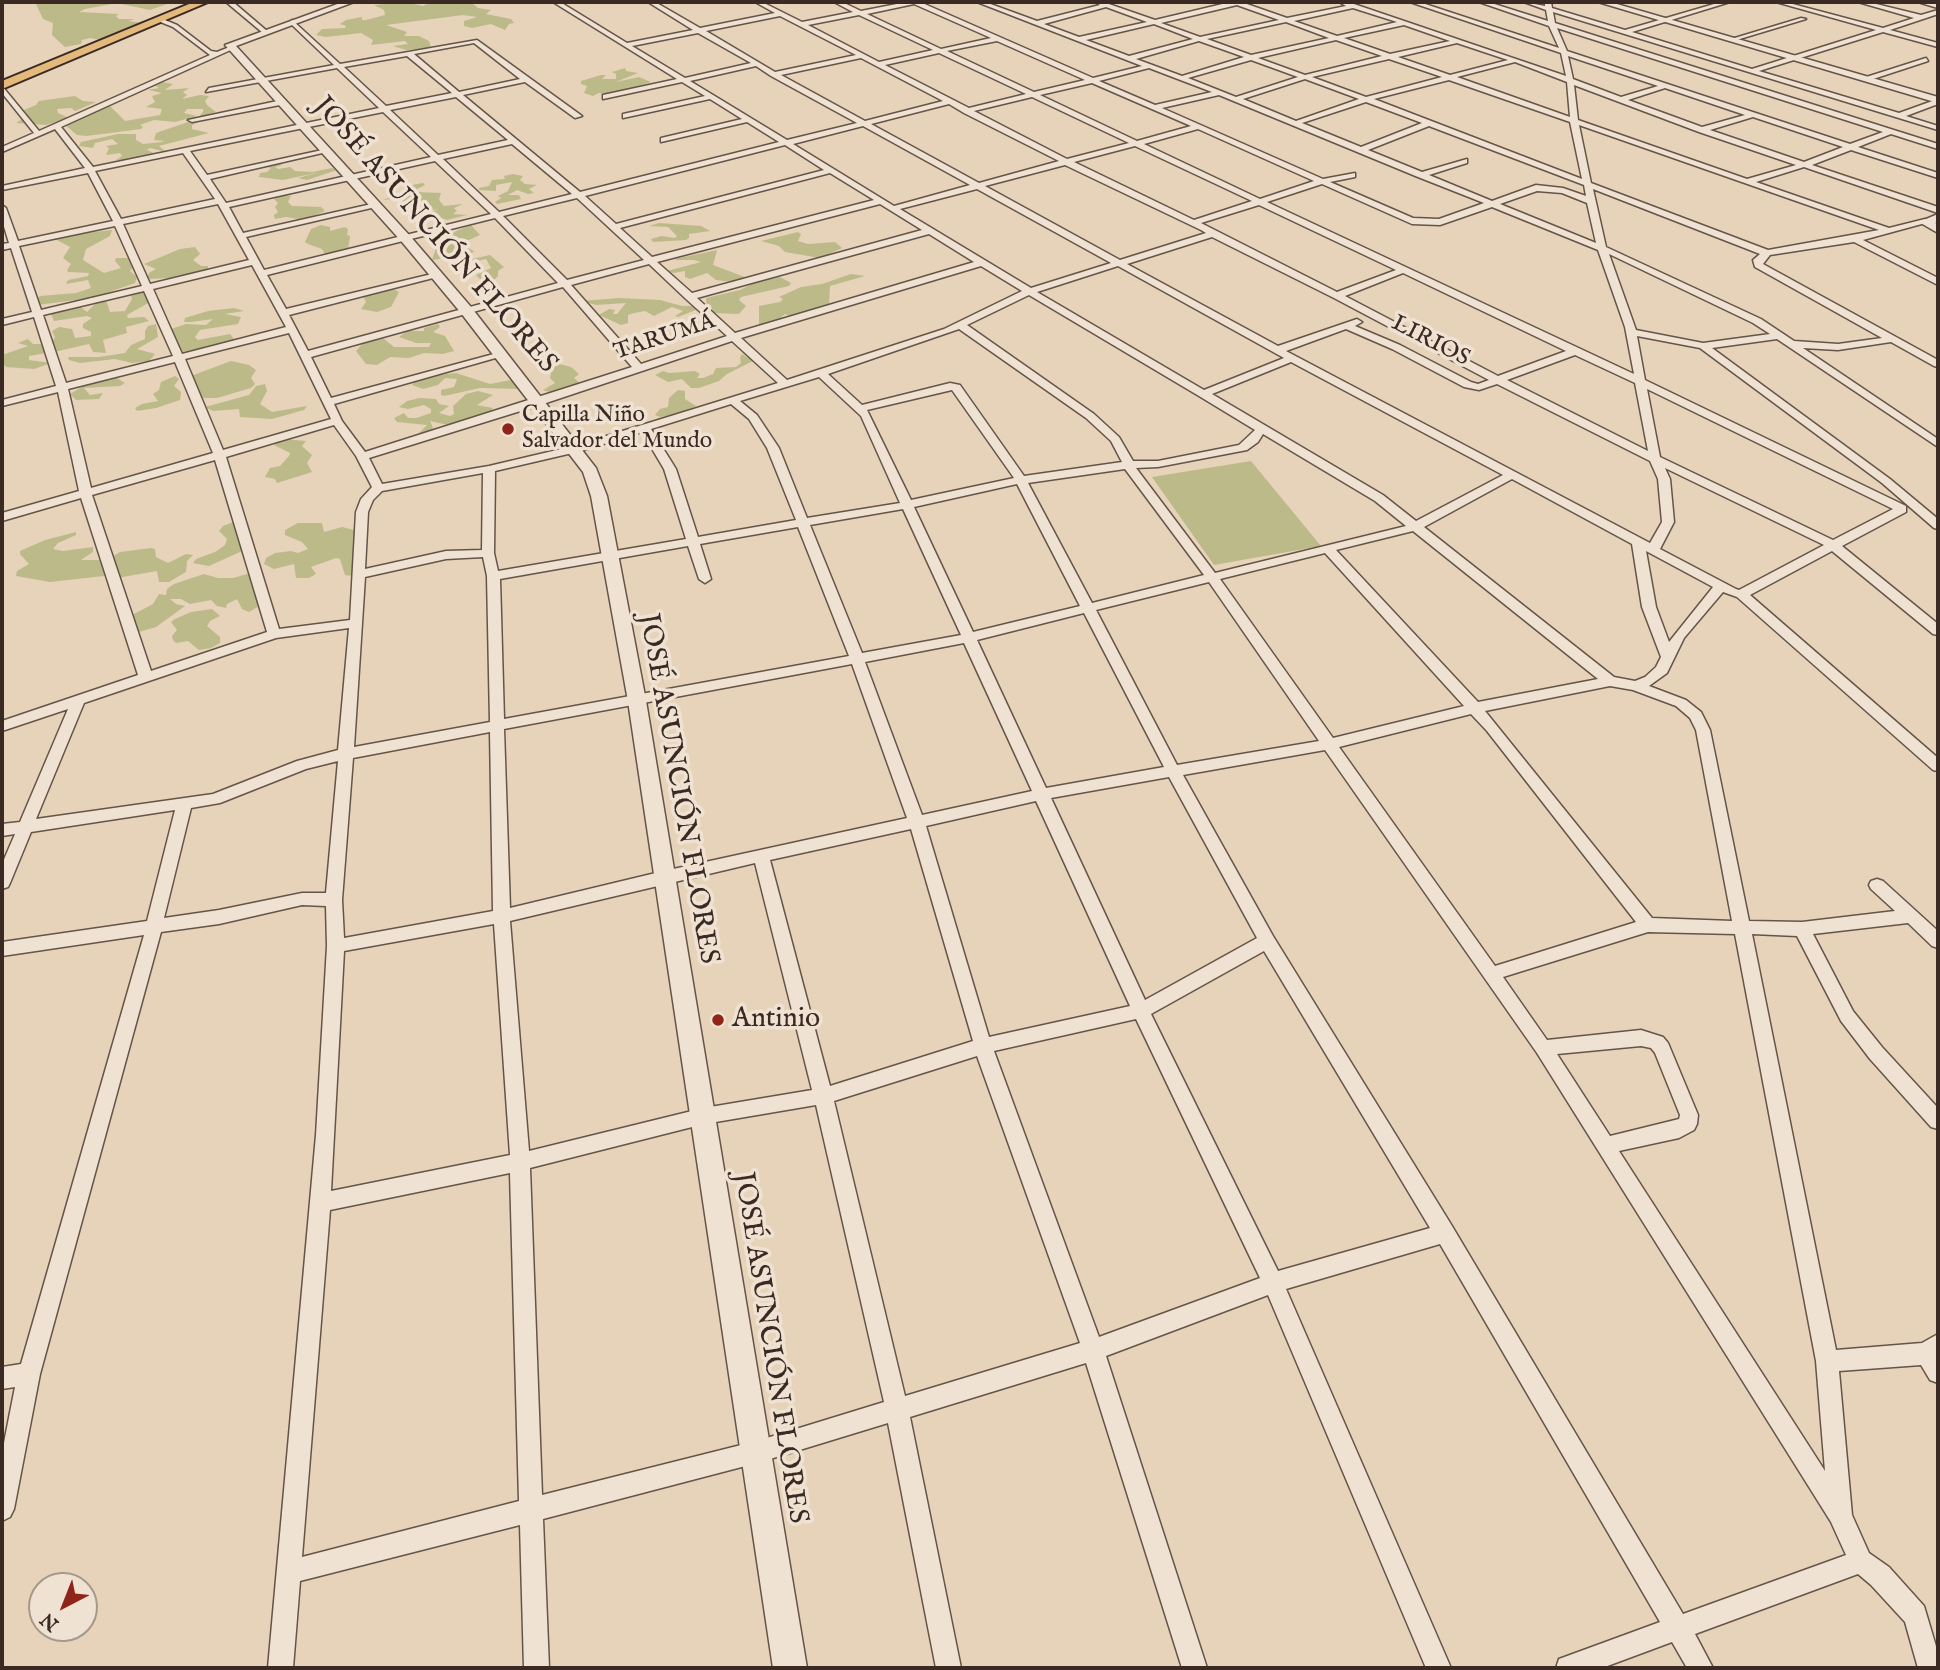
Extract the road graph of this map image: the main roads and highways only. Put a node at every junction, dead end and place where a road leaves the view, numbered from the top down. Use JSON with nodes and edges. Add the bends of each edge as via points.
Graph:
{"nodes":[{"id":1,"x":203,"y":2,"type":"edge"},
{"id":2,"x":2,"y":86,"type":"edge"}],
"edges":[{"from":1,"to":2,"type":"main road"}]}
